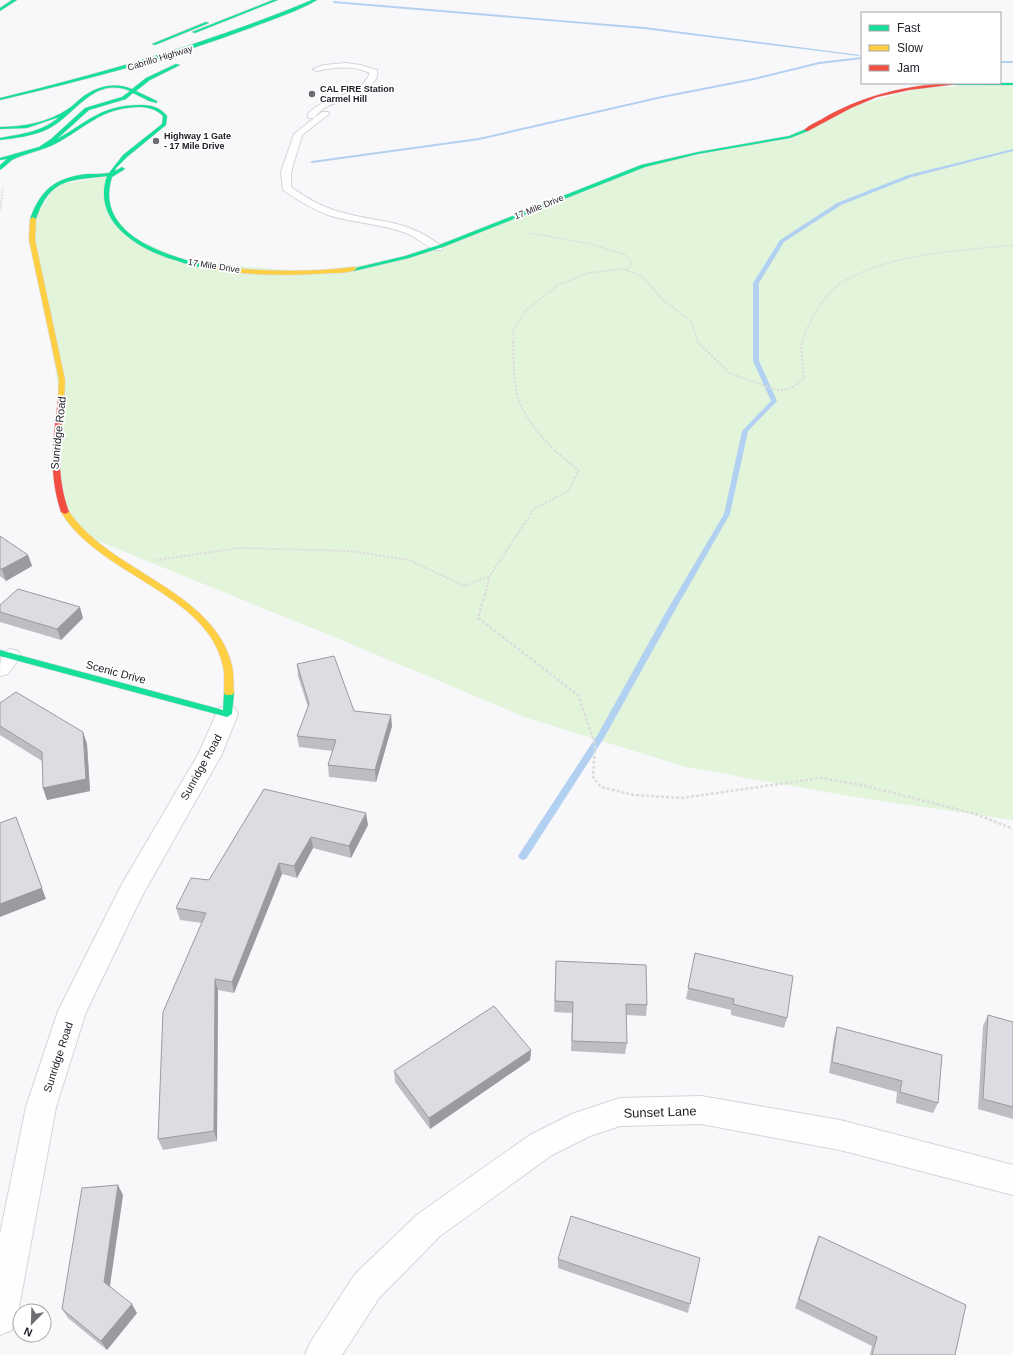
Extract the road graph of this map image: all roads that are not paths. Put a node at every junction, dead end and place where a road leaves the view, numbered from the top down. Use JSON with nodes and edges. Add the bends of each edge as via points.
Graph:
{"nodes":[{"id":1,"x":14,"y":0,"type":"edge"},
{"id":2,"x":254,"y":0,"type":"edge"},
{"id":3,"x":276,"y":0,"type":"edge"},
{"id":4,"x":315,"y":0,"type":"edge"},
{"id":5,"x":326,"y":0,"type":"edge"},
{"id":6,"x":0,"y":10,"type":"edge"},
{"id":7,"x":236,"y":42,"type":"dead end"},
{"id":8,"x":186,"y":62,"type":"dead end"},
{"id":9,"x":317,"y":69,"type":"dead end"},
{"id":10,"x":1013,"y":84,"type":"edge"},
{"id":11,"x":133,"y":92,"type":"junction"},
{"id":12,"x":0,"y":99,"type":"edge"},
{"id":13,"x":117,"y":107,"type":"junction"},
{"id":14,"x":173,"y":110,"type":"dead end"},
{"id":15,"x":68,"y":111,"type":"junction"},
{"id":16,"x":325,"y":114,"type":"dead end"},
{"id":17,"x":152,"y":118,"type":"dead end"},
{"id":18,"x":0,"y":128,"type":"edge"},
{"id":19,"x":298,"y":134,"type":"junction"},
{"id":20,"x":0,"y":139,"type":"edge"},
{"id":21,"x":0,"y":146,"type":"edge"},
{"id":22,"x":41,"y":147,"type":"junction"},
{"id":23,"x":29,"y":151,"type":"junction"},
{"id":24,"x":0,"y":152,"type":"edge"},
{"id":25,"x":0,"y":159,"type":"edge"},
{"id":26,"x":130,"y":164,"type":"dead end"},
{"id":27,"x":97,"y":167,"type":"dead end"},
{"id":28,"x":0,"y":168,"type":"edge"},
{"id":29,"x":86,"y":176,"type":"junction"},
{"id":30,"x":110,"y":176,"type":"junction"},
{"id":31,"x":437,"y":248,"type":"junction"},
{"id":32,"x":3,"y":659,"type":"edge"},
{"id":33,"x":227,"y":714,"type":"junction"},
{"id":34,"x":1013,"y":1180,"type":"edge"},
{"id":35,"x":0,"y":1318,"type":"edge"},
{"id":36,"x":322,"y":1355,"type":"edge"}],
"edges":[{"from":1,"to":6,"type":"main road"},
{"from":2,"to":3,"type":"main road","name":"Cabrillo Highway","via":[[235,11],[151,45]]},
{"from":4,"to":12,"type":"main road","name":"Cabrillo Highway","via":[[256,25],[171,55],[82,80]]},
{"from":5,"to":7,"type":"main road","via":[[291,19]]},
{"from":8,"to":11,"type":"main road","via":[[153,76]]},
{"from":9,"to":19,"type":"lane","via":[[355,66],[374,72],[374,75],[364,86],[322,106],[300,126]]},
{"from":10,"to":31,"type":"main road","name":"17 Mile Drive","via":[[944,85],[890,93],[865,100],[811,129],[790,137],[643,166]]},
{"from":11,"to":14,"type":"main road"},
{"from":11,"to":15,"type":"main road","via":[[118,86],[99,88],[85,94]]},
{"from":11,"to":22,"type":"main road","via":[[124,98],[87,109],[53,140]]},
{"from":13,"to":17,"type":"main road","via":[[140,110]]},
{"from":13,"to":22,"type":"main road","name":"17 Mile Drive","via":[[103,112],[63,138]]},
{"from":13,"to":30,"type":"main road","name":"17 Mile Drive","via":[[154,108],[164,114],[165,122],[159,130],[118,162]]},
{"from":15,"to":18,"type":"main road","via":[[40,124]]},
{"from":15,"to":20,"type":"main road","via":[[42,130]]},
{"from":16,"to":19,"type":"lane"},
{"from":19,"to":31,"type":"lane","via":[[286,172],[286,188],[302,200],[324,210],[409,230]]},
{"from":21,"to":24,"type":"main road"},
{"from":22,"to":23,"type":"main road","name":"17 Mile Drive"},
{"from":23,"to":25,"type":"main road","name":"17 Mile Drive"},
{"from":23,"to":28,"type":"main road","via":[[9,160]]},
{"from":26,"to":30,"type":"main road"},
{"from":27,"to":29,"type":"main road"},
{"from":29,"to":30,"type":"main road","name":"Sunridge Road"},
{"from":29,"to":33,"type":"main road","name":"Sunridge Road","via":[[56,184],[44,193],[34,216],[32,240],[62,380],[53,461],[56,488],[67,515],[94,545],[192,609],[213,631],[222,645],[230,676],[231,695]]},
{"from":30,"to":31,"type":"main road","name":"17 Mile Drive","via":[[108,207],[120,229],[149,248],[166,256],[190,262],[244,271],[313,272],[369,266]]},
{"from":32,"to":33,"type":"main road","name":"Scenic Drive"},
{"from":33,"to":35,"type":"street","name":"Sunridge Road","via":[[210,754],[131,891],[72,1011],[41,1107]]},
{"from":34,"to":36,"type":"street","name":"Sunset Lane","via":[[840,1135],[709,1112],[620,1112],[583,1124],[541,1145],[429,1225],[367,1286]]}]}
